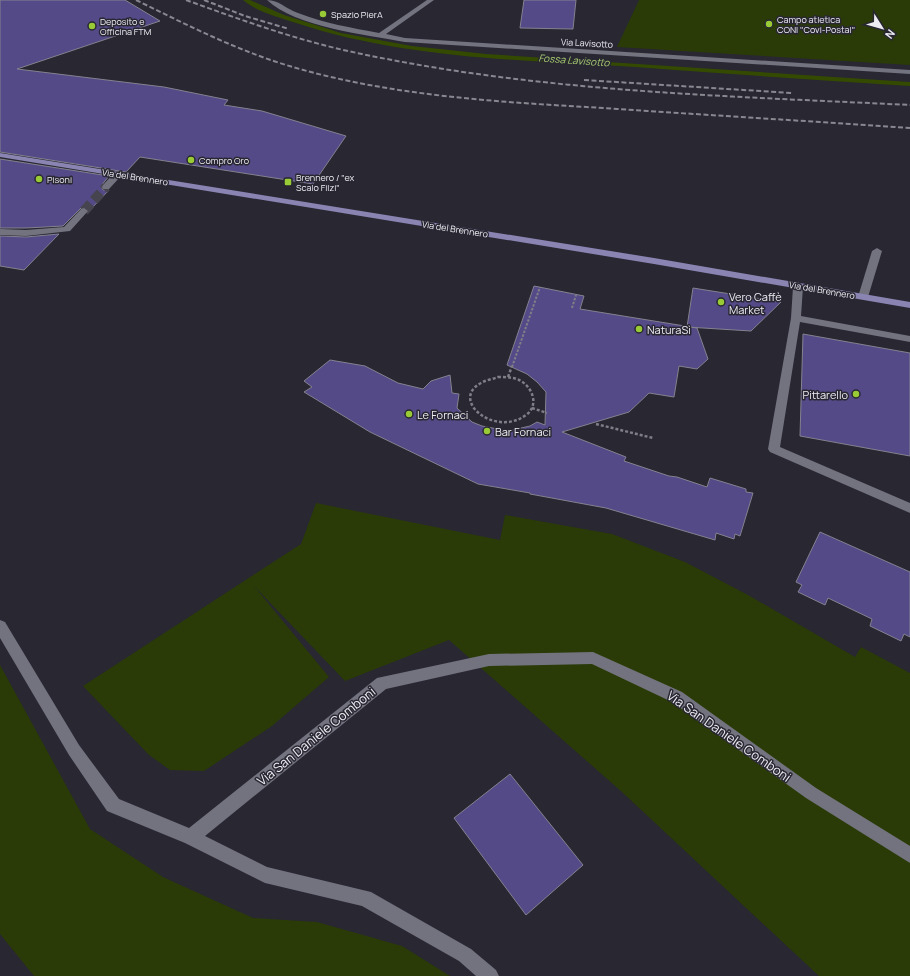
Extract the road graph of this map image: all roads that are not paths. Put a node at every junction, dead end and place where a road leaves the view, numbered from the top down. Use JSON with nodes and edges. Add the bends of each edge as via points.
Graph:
{"nodes":[{"id":1,"x":270,"y":0,"type":"edge"},
{"id":2,"x":431,"y":0,"type":"edge"},
{"id":3,"x":380,"y":36,"type":"junction"},
{"id":4,"x":910,"y":72,"type":"edge"},
{"id":5,"x":0,"y":155,"type":"edge"},
{"id":6,"x":118,"y":174,"type":"junction"},
{"id":7,"x":106,"y":187,"type":"tunnel mouth"},
{"id":8,"x":84,"y":210,"type":"tunnel mouth"},
{"id":9,"x":0,"y":232,"type":"edge"},
{"id":10,"x":877,"y":251,"type":"dead end"},
{"id":11,"x":798,"y":287,"type":"junction"},
{"id":12,"x":863,"y":297,"type":"junction"},
{"id":13,"x":910,"y":305,"type":"edge"},
{"id":14,"x":796,"y":318,"type":"junction"},
{"id":15,"x":910,"y":339,"type":"edge"},
{"id":16,"x":910,"y":508,"type":"edge"},
{"id":17,"x":0,"y":626,"type":"edge"},
{"id":18,"x":192,"y":837,"type":"junction"},
{"id":19,"x":910,"y":855,"type":"edge"},
{"id":20,"x":490,"y":976,"type":"edge"}],
"edges":[{"from":1,"to":3,"type":"street","name":"Via Lavisotto","via":[[293,14],[328,25]]},
{"from":2,"to":3,"type":"street"},
{"from":3,"to":4,"type":"street","name":"Via Lavisotto","via":[[487,46]]},
{"from":5,"to":6,"type":"main road","name":"Via del Brennero"},
{"from":6,"to":7,"type":"street"},
{"from":6,"to":11,"type":"main road","name":"Via del Brennero","via":[[646,259]]},
{"from":8,"to":9,"type":"street","via":[[67,229],[26,233]]},
{"from":10,"to":12,"type":"street"},
{"from":11,"to":12,"type":"main road","name":"Via del Brennero"},
{"from":11,"to":14,"type":"street"},
{"from":12,"to":13,"type":"main road","name":"Via del Brennero"},
{"from":14,"to":15,"type":"street"},
{"from":14,"to":16,"type":"street","via":[[774,449]]},
{"from":17,"to":18,"type":"street","via":[[74,750],[113,805]]},
{"from":18,"to":19,"type":"street","name":"Via San Daniele Comboni","via":[[382,683],[489,660],[593,658],[677,697],[811,793]]},
{"from":18,"to":20,"type":"street","via":[[265,875],[365,898],[465,955]]}]}
